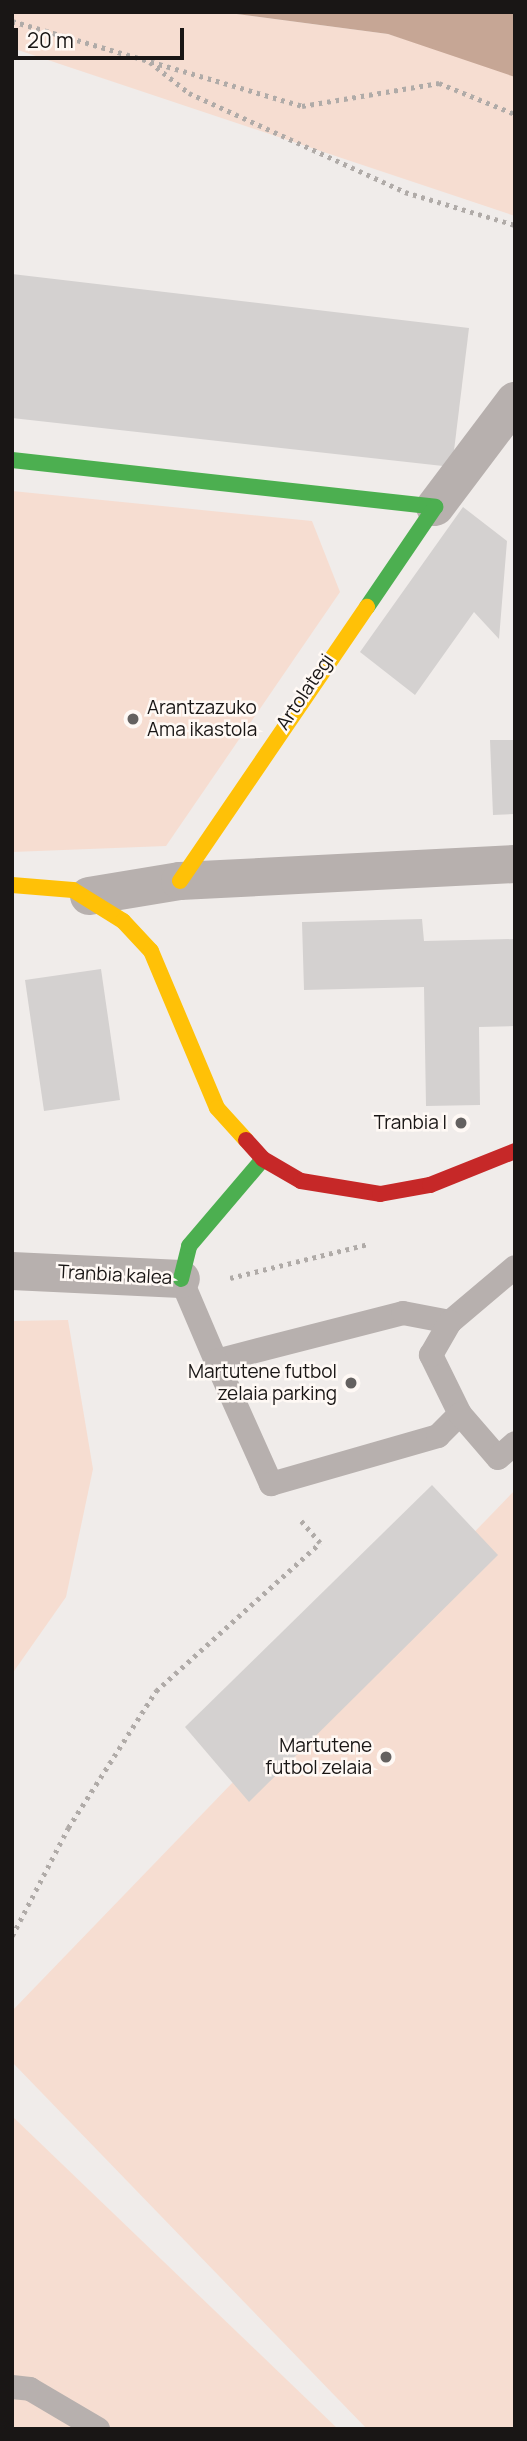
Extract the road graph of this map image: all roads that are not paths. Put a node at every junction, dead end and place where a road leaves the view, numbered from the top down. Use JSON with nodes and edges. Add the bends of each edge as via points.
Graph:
{"nodes":[{"id":1,"x":515,"y":401,"type":"edge"},
{"id":2,"x":12,"y":460,"type":"edge"},
{"id":3,"x":435,"y":506,"type":"junction"},
{"id":4,"x":515,"y":864,"type":"edge"},
{"id":5,"x":180,"y":881,"type":"junction"},
{"id":6,"x":12,"y":885,"type":"edge"},
{"id":7,"x":89,"y":896,"type":"junction"},
{"id":8,"x":515,"y":1151,"type":"edge"},
{"id":9,"x":263,"y":1159,"type":"junction"},
{"id":10,"x":515,"y":1267,"type":"edge"},
{"id":11,"x":12,"y":1271,"type":"edge"},
{"id":12,"x":181,"y":1279,"type":"junction"},
{"id":13,"x":450,"y":1322,"type":"junction"},
{"id":14,"x":216,"y":1361,"type":"junction"},
{"id":15,"x":460,"y":1414,"type":"junction"},
{"id":16,"x":515,"y":1443,"type":"edge"},
{"id":17,"x":12,"y":2386,"type":"edge"},
{"id":18,"x":99,"y":2429,"type":"edge"}],
"edges":[{"from":1,"to":3,"type":"street","name":"Artolategi"},
{"from":2,"to":3,"type":"street"},
{"from":3,"to":5,"type":"street","name":"Artolategi"},
{"from":4,"to":5,"type":"street"},
{"from":5,"to":7,"type":"street"},
{"from":6,"to":7,"type":"street","via":[[44,884]]},
{"from":7,"to":9,"type":"street","via":[[151,951],[217,1108]]},
{"from":8,"to":9,"type":"street","via":[[430,1185],[380,1194],[331,1191]]},
{"from":9,"to":12,"type":"street","name":"Tranbia kalea","via":[[189,1246]]},
{"from":10,"to":13,"type":"lane"},
{"from":11,"to":12,"type":"street","name":"Tranbia kalea"},
{"from":12,"to":14,"type":"lane"},
{"from":13,"to":14,"type":"lane","via":[[403,1312]]},
{"from":13,"to":15,"type":"lane","via":[[431,1355]]},
{"from":14,"to":15,"type":"lane","via":[[271,1485],[438,1436]]},
{"from":15,"to":16,"type":"lane","via":[[498,1458]]},
{"from":17,"to":18,"type":"lane","via":[[30,2389]]}]}
